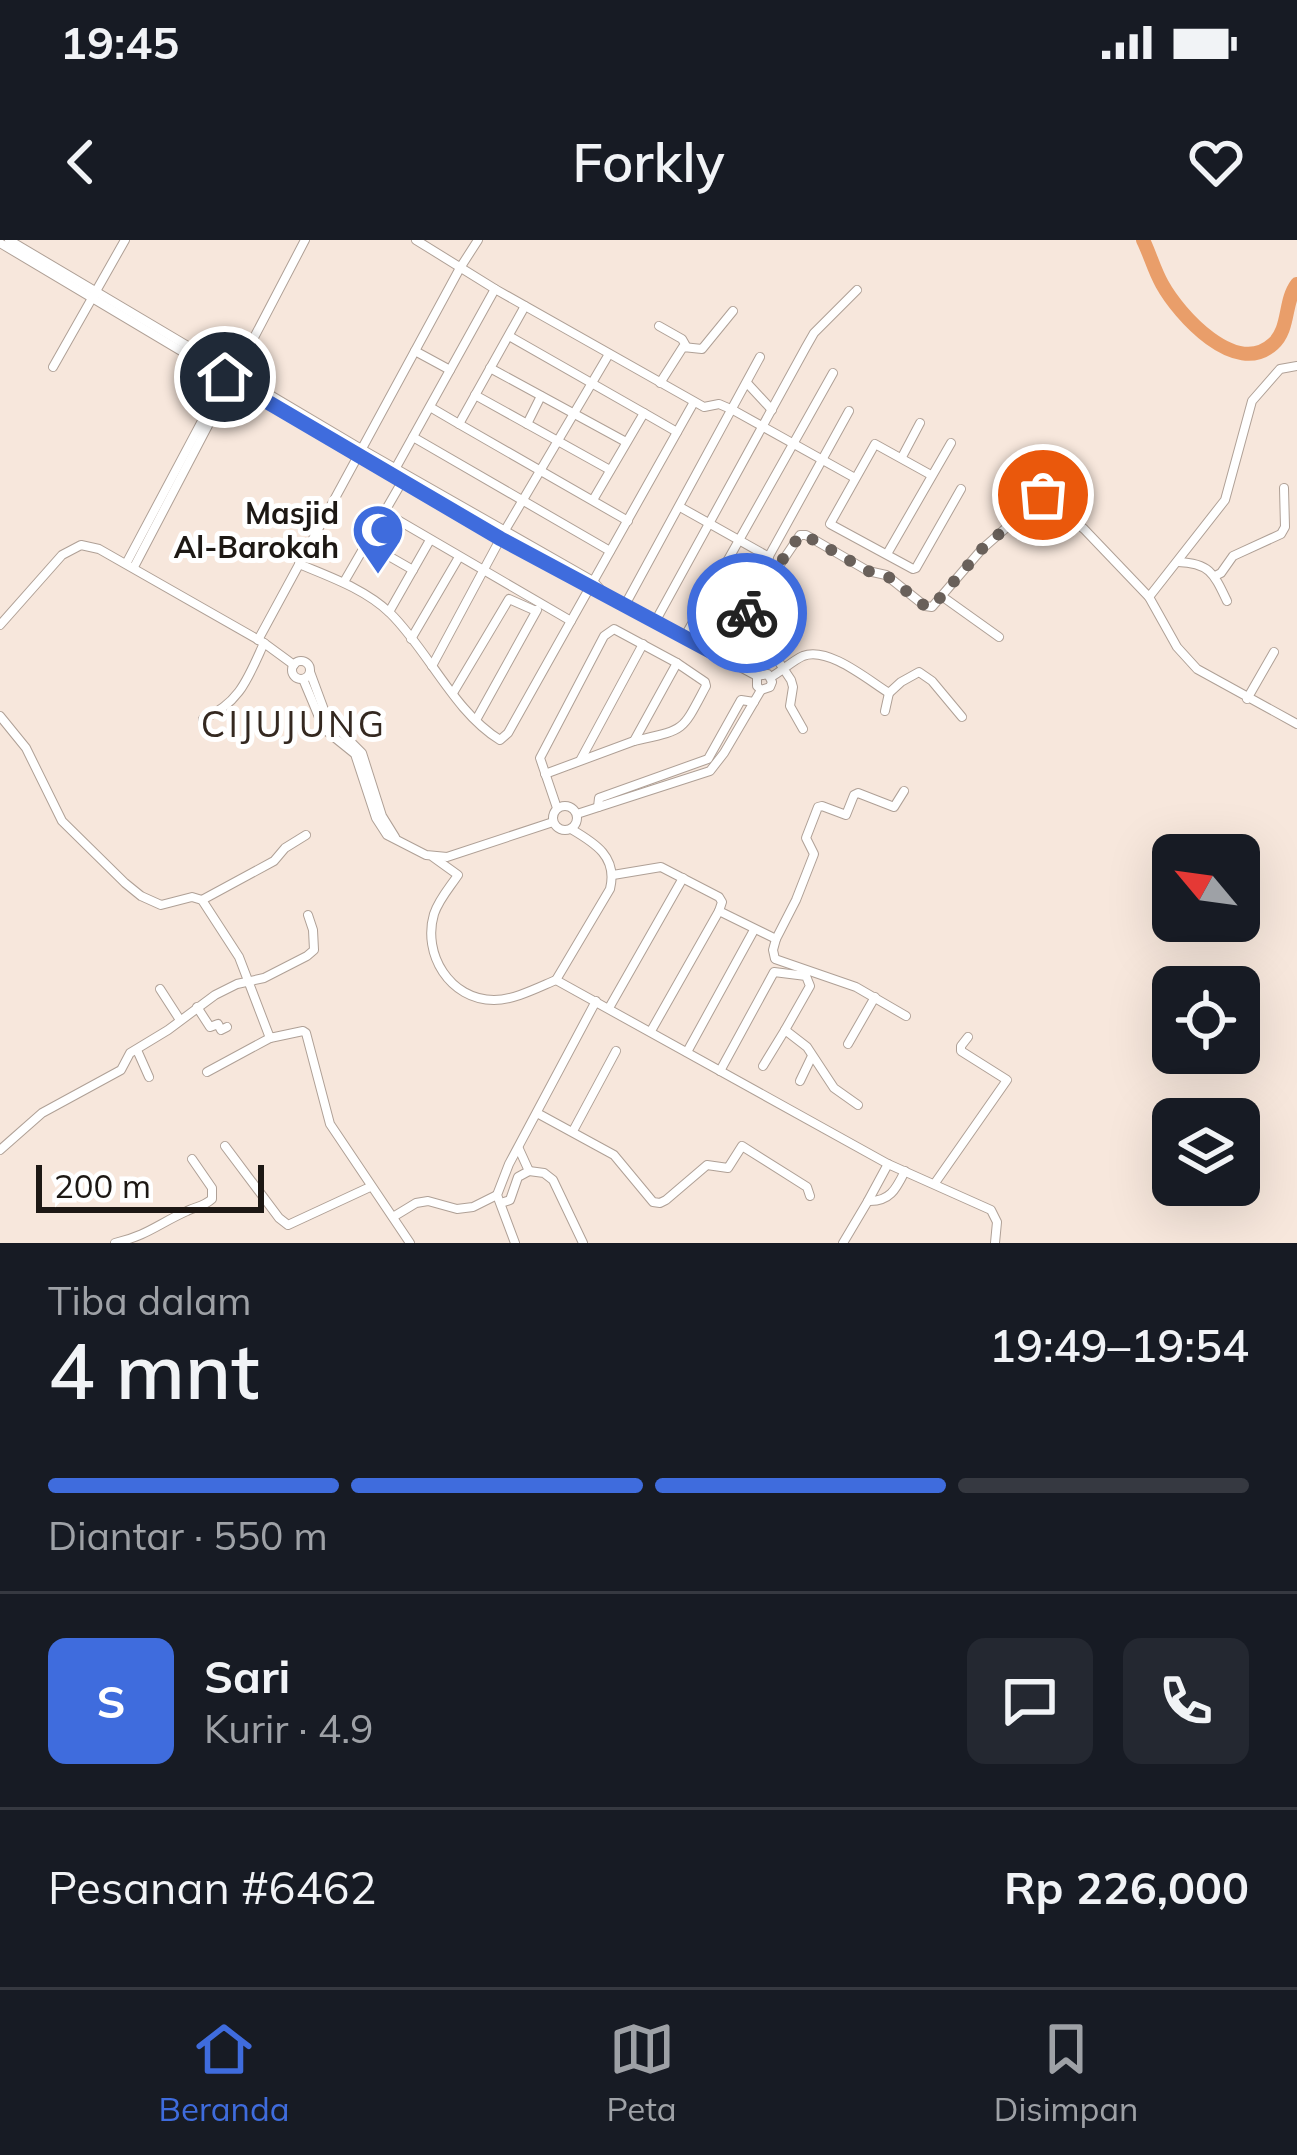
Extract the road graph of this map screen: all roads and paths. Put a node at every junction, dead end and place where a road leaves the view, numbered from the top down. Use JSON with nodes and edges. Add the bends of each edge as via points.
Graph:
{"nodes":[{"id":1,"x":9,"y":240,"type":"edge"},
{"id":2,"x":125,"y":240,"type":"edge"},
{"id":3,"x":305,"y":240,"type":"edge"},
{"id":4,"x":416,"y":240,"type":"edge"},
{"id":5,"x":478,"y":240,"type":"edge"},
{"id":6,"x":0,"y":243,"type":"edge"},
{"id":7,"x":460,"y":268,"type":"junction"},
{"id":8,"x":495,"y":289,"type":"junction"},
{"id":9,"x":857,"y":290,"type":"dead end"},
{"id":10,"x":94,"y":294,"type":"junction"},
{"id":11,"x":525,"y":306,"type":"junction"},
{"id":12,"x":733,"y":311,"type":"dead end"},
{"id":13,"x":659,"y":326,"type":"dead end"},
{"id":14,"x":508,"y":336,"type":"junction"},
{"id":15,"x":686,"y":346,"type":"junction"},
{"id":16,"x":415,"y":351,"type":"junction"},
{"id":17,"x":609,"y":354,"type":"junction"},
{"id":18,"x":760,"y":357,"type":"dead end"},
{"id":19,"x":1297,"y":366,"type":"edge"},
{"id":20,"x":53,"y":367,"type":"dead end"},
{"id":21,"x":490,"y":368,"type":"junction"},
{"id":22,"x":451,"y":370,"type":"junction"},
{"id":23,"x":832,"y":373,"type":"dead end"},
{"id":24,"x":231,"y":376,"type":"junction"},
{"id":25,"x":592,"y":382,"type":"junction"},
{"id":26,"x":747,"y":382,"type":"junction"},
{"id":27,"x":660,"y":383,"type":"junction"},
{"id":28,"x":475,"y":395,"type":"junction"},
{"id":29,"x":542,"y":396,"type":"junction"},
{"id":30,"x":694,"y":402,"type":"junction"},
{"id":31,"x":430,"y":407,"type":"junction"},
{"id":32,"x":733,"y":410,"type":"junction"},
{"id":33,"x":772,"y":410,"type":"junction"},
{"id":34,"x":849,"y":411,"type":"dead end"},
{"id":35,"x":574,"y":413,"type":"junction"},
{"id":36,"x":644,"y":413,"type":"junction"},
{"id":37,"x":920,"y":423,"type":"dead end"},
{"id":38,"x":459,"y":424,"type":"junction"},
{"id":39,"x":527,"y":424,"type":"junction"},
{"id":40,"x":762,"y":428,"type":"junction"},
{"id":41,"x":677,"y":432,"type":"junction"},
{"id":42,"x":413,"y":436,"type":"junction"},
{"id":43,"x":558,"y":441,"type":"junction"},
{"id":44,"x":626,"y":442,"type":"junction"},
{"id":45,"x":791,"y":443,"type":"junction"},
{"id":46,"x":951,"y":443,"type":"dead end"},
{"id":47,"x":361,"y":454,"type":"junction"},
{"id":48,"x":902,"y":457,"type":"junction"},
{"id":49,"x":823,"y":460,"type":"junction"},
{"id":50,"x":541,"y":470,"type":"junction"},
{"id":51,"x":610,"y":470,"type":"junction"},
{"id":52,"x":393,"y":472,"type":"junction"},
{"id":53,"x":931,"y":475,"type":"junction"},
{"id":54,"x":404,"y":478,"type":"junction"},
{"id":55,"x":855,"y":478,"type":"junction"},
{"id":56,"x":1284,"y":488,"type":"dead end"},
{"id":57,"x":962,"y":489,"type":"dead end"},
{"id":58,"x":524,"y":500,"type":"junction"},
{"id":59,"x":592,"y":500,"type":"junction"},
{"id":60,"x":680,"y":507,"type":"junction"},
{"id":61,"x":384,"y":512,"type":"junction"},
{"id":62,"x":628,"y":520,"type":"junction"},
{"id":63,"x":710,"y":524,"type":"junction"},
{"id":64,"x":502,"y":535,"type":"junction"},
{"id":65,"x":430,"y":540,"type":"junction"},
{"id":66,"x":740,"y":540,"type":"junction"},
{"id":67,"x":366,"y":542,"type":"junction"},
{"id":68,"x":610,"y":551,"type":"junction"},
{"id":69,"x":887,"y":554,"type":"junction"},
{"id":70,"x":459,"y":556,"type":"junction"},
{"id":71,"x":769,"y":557,"type":"junction"},
{"id":72,"x":1176,"y":562,"type":"junction"},
{"id":73,"x":299,"y":564,"type":"junction"},
{"id":74,"x":130,"y":565,"type":"junction"},
{"id":75,"x":413,"y":570,"type":"junction"},
{"id":76,"x":485,"y":572,"type":"junction"},
{"id":77,"x":1215,"y":576,"type":"junction"},
{"id":78,"x":344,"y":582,"type":"junction"},
{"id":79,"x":591,"y":585,"type":"junction"},
{"id":80,"x":943,"y":597,"type":"junction"},
{"id":81,"x":1149,"y":597,"type":"junction"},
{"id":82,"x":1227,"y":601,"type":"dead end"},
{"id":83,"x":625,"y":605,"type":"junction"},
{"id":84,"x":538,"y":607,"type":"junction"},
{"id":85,"x":389,"y":612,"type":"junction"},
{"id":86,"x":572,"y":621,"type":"junction"},
{"id":87,"x":655,"y":622,"type":"junction"},
{"id":88,"x":741,"y":622,"type":"junction"},
{"id":89,"x":0,"y":625,"type":"edge"},
{"id":90,"x":999,"y":637,"type":"dead end"},
{"id":91,"x":684,"y":638,"type":"junction"},
{"id":92,"x":411,"y":639,"type":"junction"},
{"id":93,"x":261,"y":641,"type":"junction"},
{"id":94,"x":643,"y":644,"type":"junction"},
{"id":95,"x":1274,"y":652,"type":"dead end"},
{"id":96,"x":719,"y":656,"type":"junction"},
{"id":97,"x":676,"y":662,"type":"junction"},
{"id":98,"x":432,"y":666,"type":"junction"},
{"id":99,"x":784,"y":669,"type":"junction"},
{"id":100,"x":758,"y":676,"type":"junction"},
{"id":101,"x":771,"y":677,"type":"junction"},
{"id":102,"x":761,"y":690,"type":"junction"},
{"id":103,"x":453,"y":693,"type":"junction"},
{"id":104,"x":889,"y":693,"type":"junction"},
{"id":105,"x":1247,"y":699,"type":"junction"},
{"id":106,"x":754,"y":702,"type":"junction"},
{"id":107,"x":885,"y":711,"type":"dead end"},
{"id":108,"x":0,"y":716,"type":"edge"},
{"id":109,"x":962,"y":717,"type":"dead end"},
{"id":110,"x":203,"y":719,"type":"dead end"},
{"id":111,"x":476,"y":720,"type":"junction"},
{"id":112,"x":1297,"y":724,"type":"edge"},
{"id":113,"x":598,"y":728,"type":"junction"},
{"id":114,"x":803,"y":729,"type":"dead end"},
{"id":115,"x":634,"y":741,"type":"junction"},
{"id":116,"x":714,"y":748,"type":"junction"},
{"id":117,"x":606,"y":751,"type":"junction"},
{"id":118,"x":724,"y":754,"type":"junction"},
{"id":119,"x":580,"y":760,"type":"junction"},
{"id":120,"x":545,"y":774,"type":"junction"},
{"id":121,"x":674,"y":778,"type":"junction"},
{"id":122,"x":904,"y":791,"type":"dead end"},
{"id":123,"x":557,"y":808,"type":"junction"},
{"id":124,"x":577,"y":814,"type":"junction"},
{"id":125,"x":553,"y":822,"type":"junction"},
{"id":126,"x":571,"y":829,"type":"junction"},
{"id":127,"x":306,"y":835,"type":"dead end"},
{"id":128,"x":432,"y":856,"type":"junction"},
{"id":129,"x":613,"y":875,"type":"junction"},
{"id":130,"x":683,"y":878,"type":"junction"},
{"id":131,"x":202,"y":901,"type":"junction"},
{"id":132,"x":719,"y":910,"type":"junction"},
{"id":133,"x":308,"y":915,"type":"dead end"},
{"id":134,"x":754,"y":930,"type":"junction"},
{"id":135,"x":776,"y":939,"type":"junction"},
{"id":136,"x":556,"y":980,"type":"junction"},
{"id":137,"x":250,"y":983,"type":"junction"},
{"id":138,"x":160,"y":989,"type":"dead end"},
{"id":139,"x":875,"y":997,"type":"junction"},
{"id":140,"x":596,"y":1001,"type":"junction"},
{"id":141,"x":197,"y":1007,"type":"junction"},
{"id":142,"x":609,"y":1008,"type":"junction"},
{"id":143,"x":907,"y":1016,"type":"dead end"},
{"id":144,"x":180,"y":1021,"type":"junction"},
{"id":145,"x":227,"y":1027,"type":"dead end"},
{"id":146,"x":784,"y":1030,"type":"junction"},
{"id":147,"x":651,"y":1031,"type":"junction"},
{"id":148,"x":968,"y":1037,"type":"dead end"},
{"id":149,"x":270,"y":1038,"type":"junction"},
{"id":150,"x":848,"y":1044,"type":"dead end"},
{"id":151,"x":136,"y":1049,"type":"junction"},
{"id":152,"x":616,"y":1051,"type":"dead end"},
{"id":153,"x":688,"y":1052,"type":"junction"},
{"id":154,"x":812,"y":1055,"type":"junction"},
{"id":155,"x":763,"y":1066,"type":"dead end"},
{"id":156,"x":720,"y":1071,"type":"junction"},
{"id":157,"x":207,"y":1072,"type":"dead end"},
{"id":158,"x":149,"y":1077,"type":"dead end"},
{"id":159,"x":800,"y":1081,"type":"dead end"},
{"id":160,"x":858,"y":1105,"type":"dead end"},
{"id":161,"x":537,"y":1113,"type":"junction"},
{"id":162,"x":573,"y":1131,"type":"junction"},
{"id":163,"x":225,"y":1146,"type":"dead end"},
{"id":164,"x":519,"y":1148,"type":"junction"},
{"id":165,"x":0,"y":1150,"type":"edge"},
{"id":166,"x":192,"y":1159,"type":"dead end"},
{"id":167,"x":888,"y":1164,"type":"junction"},
{"id":168,"x":530,"y":1171,"type":"junction"},
{"id":169,"x":905,"y":1171,"type":"junction"},
{"id":170,"x":935,"y":1183,"type":"junction"},
{"id":171,"x":370,"y":1187,"type":"junction"},
{"id":172,"x":810,"y":1196,"type":"dead end"},
{"id":173,"x":499,"y":1199,"type":"junction"},
{"id":174,"x":868,"y":1201,"type":"junction"},
{"id":175,"x":393,"y":1217,"type":"junction"},
{"id":176,"x":118,"y":1242,"type":"edge"},
{"id":177,"x":410,"y":1243,"type":"edge"},
{"id":178,"x":515,"y":1243,"type":"edge"},
{"id":179,"x":584,"y":1243,"type":"edge"},
{"id":180,"x":843,"y":1243,"type":"edge"},
{"id":181,"x":994,"y":1243,"type":"edge"}],
"edges":[{"from":1,"to":10,"type":"street"},
{"from":2,"to":10,"type":"street"},
{"from":3,"to":24,"type":"street"},
{"from":4,"to":7,"type":"street"},
{"from":5,"to":7,"type":"street"},
{"from":6,"to":10,"type":"street"},
{"from":7,"to":8,"type":"street"},
{"from":7,"to":16,"type":"street"},
{"from":8,"to":11,"type":"street"},
{"from":8,"to":22,"type":"street"},
{"from":9,"to":33,"type":"street","via":[[814,333]]},
{"from":10,"to":20,"type":"street"},
{"from":10,"to":24,"type":"street"},
{"from":11,"to":14,"type":"street"},
{"from":11,"to":17,"type":"street"},
{"from":12,"to":15,"type":"street","via":[[702,349]]},
{"from":13,"to":15,"type":"street"},
{"from":14,"to":21,"type":"street"},
{"from":14,"to":25,"type":"street"},
{"from":15,"to":27,"type":"street"},
{"from":16,"to":22,"type":"street"},
{"from":16,"to":47,"type":"street"},
{"from":17,"to":25,"type":"street"},
{"from":17,"to":27,"type":"street"},
{"from":18,"to":26,"type":"street"},
{"from":19,"to":72,"type":"street","via":[[1278,370],[1252,401],[1225,500]]},
{"from":21,"to":28,"type":"street"},
{"from":21,"to":29,"type":"street"},
{"from":22,"to":31,"type":"street"},
{"from":23,"to":45,"type":"street"},
{"from":24,"to":47,"type":"street"},
{"from":24,"to":74,"type":"street"},
{"from":25,"to":35,"type":"street"},
{"from":25,"to":36,"type":"street"},
{"from":26,"to":32,"type":"street"},
{"from":26,"to":33,"type":"street"},
{"from":27,"to":30,"type":"street"},
{"from":28,"to":38,"type":"street"},
{"from":28,"to":39,"type":"street"},
{"from":29,"to":35,"type":"street"},
{"from":29,"to":39,"type":"street"},
{"from":30,"to":32,"type":"street"},
{"from":30,"to":41,"type":"street"},
{"from":31,"to":38,"type":"street"},
{"from":31,"to":42,"type":"street"},
{"from":32,"to":40,"type":"street"},
{"from":32,"to":60,"type":"street"},
{"from":33,"to":40,"type":"street"},
{"from":34,"to":49,"type":"street"},
{"from":35,"to":43,"type":"street"},
{"from":35,"to":44,"type":"street"},
{"from":36,"to":41,"type":"street"},
{"from":36,"to":44,"type":"street"},
{"from":37,"to":48,"type":"street"},
{"from":38,"to":50,"type":"street"},
{"from":39,"to":43,"type":"street"},
{"from":40,"to":45,"type":"street"},
{"from":40,"to":63,"type":"street"},
{"from":41,"to":62,"type":"street"},
{"from":42,"to":52,"type":"street"},
{"from":42,"to":58,"type":"street"},
{"from":43,"to":50,"type":"street"},
{"from":43,"to":51,"type":"street"},
{"from":44,"to":51,"type":"street"},
{"from":45,"to":49,"type":"street"},
{"from":45,"to":66,"type":"street"},
{"from":46,"to":53,"type":"street"},
{"from":47,"to":52,"type":"street"},
{"from":47,"to":73,"type":"street"},
{"from":48,"to":53,"type":"street"},
{"from":48,"to":55,"type":"street","via":[[874,444]]},
{"from":49,"to":55,"type":"street"},
{"from":49,"to":71,"type":"street"},
{"from":50,"to":58,"type":"street"},
{"from":50,"to":59,"type":"street"},
{"from":51,"to":59,"type":"street"},
{"from":52,"to":54,"type":"street"},
{"from":53,"to":69,"type":"street"},
{"from":54,"to":61,"type":"street"},
{"from":54,"to":64,"type":"street"},
{"from":55,"to":69,"type":"street","via":[[827,527]]},
{"from":56,"to":77,"type":"street","via":[[1281,535],[1232,556]]},
{"from":57,"to":69,"type":"street","via":[[916,568]]},
{"from":58,"to":64,"type":"street"},
{"from":58,"to":68,"type":"street"},
{"from":59,"to":62,"type":"street"},
{"from":60,"to":63,"type":"street"},
{"from":60,"to":83,"type":"street"},
{"from":61,"to":65,"type":"street"},
{"from":61,"to":67,"type":"street"},
{"from":62,"to":68,"type":"street"},
{"from":63,"to":66,"type":"street"},
{"from":63,"to":87,"type":"street"},
{"from":64,"to":76,"type":"street"},
{"from":64,"to":79,"type":"street"},
{"from":65,"to":70,"type":"street"},
{"from":65,"to":75,"type":"street"},
{"from":66,"to":71,"type":"street"},
{"from":66,"to":91,"type":"street"},
{"from":67,"to":75,"type":"street"},
{"from":67,"to":78,"type":"street"},
{"from":68,"to":79,"type":"street"},
{"from":70,"to":76,"type":"street"},
{"from":70,"to":92,"type":"street"},
{"from":71,"to":96,"type":"street"},
{"from":72,"to":77,"type":"street"},
{"from":72,"to":81,"type":"street"},
{"from":73,"to":78,"type":"street"},
{"from":73,"to":93,"type":"street"},
{"from":74,"to":89,"type":"street","via":[[87,545],[69,550]]},
{"from":74,"to":93,"type":"street"},
{"from":75,"to":85,"type":"street"},
{"from":76,"to":84,"type":"street"},
{"from":76,"to":98,"type":"street"},
{"from":77,"to":82,"type":"street"},
{"from":78,"to":85,"type":"street"},
{"from":79,"to":83,"type":"street"},
{"from":79,"to":86,"type":"street"},
{"from":80,"to":81,"type":"street","via":[[1035,494],[1084,529]]},
{"from":80,"to":88,"type":"street","via":[[925,606],[886,575],[803,534]]},
{"from":80,"to":90,"type":"street"},
{"from":81,"to":105,"type":"street","via":[[1190,663]]},
{"from":83,"to":87,"type":"street"},
{"from":84,"to":86,"type":"street"},
{"from":84,"to":103,"type":"street","via":[[509,599]]},
{"from":84,"to":111,"type":"street"},
{"from":85,"to":92,"type":"street"},
{"from":86,"to":111,"type":"street","via":[[502,738]]},
{"from":87,"to":91,"type":"street"},
{"from":88,"to":96,"type":"street"},
{"from":88,"to":99,"type":"street"},
{"from":91,"to":96,"type":"street"},
{"from":92,"to":98,"type":"street"},
{"from":93,"to":110,"type":"street","via":[[237,696]]},
{"from":93,"to":128,"type":"street","via":[[294,665],[304,662],[327,718],[362,753],[385,824]]},
{"from":94,"to":97,"type":"street"},
{"from":94,"to":113,"type":"street"},
{"from":94,"to":120,"type":"street","via":[[614,629],[604,636],[540,758]]},
{"from":95,"to":105,"type":"street"},
{"from":96,"to":100,"type":"street"},
{"from":97,"to":115,"type":"street"},
{"from":97,"to":115,"type":"street","via":[[705,682],[686,724]]},
{"from":98,"to":103,"type":"street"},
{"from":99,"to":101,"type":"street"},
{"from":99,"to":104,"type":"street","via":[[811,653],[824,655]]},
{"from":99,"to":114,"type":"street"},
{"from":100,"to":101,"type":"street"},
{"from":100,"to":102,"type":"street"},
{"from":101,"to":102,"type":"street"},
{"from":102,"to":106,"type":"street"},
{"from":103,"to":111,"type":"street"},
{"from":104,"to":107,"type":"street"},
{"from":104,"to":109,"type":"street","via":[[919,672]]},
{"from":105,"to":112,"type":"street"},
{"from":106,"to":116,"type":"street","via":[[741,700]]},
{"from":106,"to":118,"type":"street"},
{"from":108,"to":131,"type":"street","via":[[26,748],[62,821],[125,884],[161,904]]},
{"from":113,"to":117,"type":"street"},
{"from":113,"to":119,"type":"street"},
{"from":115,"to":117,"type":"street"},
{"from":116,"to":118,"type":"street"},
{"from":116,"to":121,"type":"street"},
{"from":117,"to":119,"type":"street"},
{"from":118,"to":121,"type":"street","via":[[710,771]]},
{"from":119,"to":120,"type":"street"},
{"from":120,"to":123,"type":"street"},
{"from":121,"to":124,"type":"street"},
{"from":122,"to":135,"type":"street","via":[[896,807],[858,794],[846,815],[818,807],[806,838],[814,854]]},
{"from":123,"to":124,"type":"street"},
{"from":123,"to":125,"type":"street"},
{"from":124,"to":126,"type":"street"},
{"from":125,"to":126,"type":"street"},
{"from":125,"to":128,"type":"street"},
{"from":126,"to":129,"type":"street","via":[[597,845]]},
{"from":127,"to":131,"type":"street"},
{"from":128,"to":136,"type":"street","via":[[458,874],[436,908],[431,936],[455,988],[500,1000]]},
{"from":129,"to":130,"type":"street","via":[[657,866]]},
{"from":129,"to":136,"type":"street"},
{"from":130,"to":132,"type":"street","via":[[719,897]]},
{"from":130,"to":142,"type":"street"},
{"from":131,"to":137,"type":"street"},
{"from":132,"to":134,"type":"street"},
{"from":132,"to":147,"type":"street"},
{"from":133,"to":137,"type":"street","via":[[314,950]]},
{"from":134,"to":135,"type":"street"},
{"from":134,"to":153,"type":"street"},
{"from":135,"to":139,"type":"street","via":[[777,960]]},
{"from":136,"to":140,"type":"street"},
{"from":137,"to":141,"type":"street","via":[[225,985]]},
{"from":137,"to":149,"type":"street"},
{"from":138,"to":144,"type":"street"},
{"from":139,"to":143,"type":"street"},
{"from":139,"to":150,"type":"street"},
{"from":140,"to":142,"type":"street"},
{"from":140,"to":161,"type":"street"},
{"from":141,"to":144,"type":"street"},
{"from":141,"to":145,"type":"street","via":[[210,1027]]},
{"from":142,"to":147,"type":"street"},
{"from":144,"to":151,"type":"street"},
{"from":146,"to":154,"type":"street"},
{"from":146,"to":155,"type":"street"},
{"from":146,"to":156,"type":"street","via":[[810,982],[777,971]]},
{"from":147,"to":153,"type":"street"},
{"from":148,"to":170,"type":"street","via":[[960,1049],[1006,1080]]},
{"from":149,"to":157,"type":"street"},
{"from":149,"to":171,"type":"street","via":[[306,1033],[330,1124]]},
{"from":151,"to":158,"type":"street"},
{"from":151,"to":165,"type":"street","via":[[122,1070],[42,1113]]},
{"from":152,"to":162,"type":"street"},
{"from":153,"to":156,"type":"street"},
{"from":154,"to":159,"type":"street"},
{"from":154,"to":160,"type":"street","via":[[834,1088]]},
{"from":156,"to":167,"type":"street"},
{"from":161,"to":162,"type":"street"},
{"from":161,"to":164,"type":"street"},
{"from":162,"to":172,"type":"street","via":[[614,1155],[653,1202],[706,1165],[728,1168],[742,1146],[807,1186]]},
{"from":163,"to":171,"type":"street","via":[[288,1225]]},
{"from":164,"to":168,"type":"street"},
{"from":164,"to":173,"type":"street"},
{"from":166,"to":176,"type":"street","via":[[212,1199]]},
{"from":167,"to":169,"type":"street"},
{"from":167,"to":174,"type":"street"},
{"from":168,"to":173,"type":"street","via":[[518,1177],[510,1200]]},
{"from":168,"to":179,"type":"street","via":[[553,1180]]},
{"from":169,"to":170,"type":"street"},
{"from":169,"to":174,"type":"street","via":[[890,1196]]},
{"from":170,"to":181,"type":"street","via":[[991,1210]]},
{"from":171,"to":175,"type":"street"},
{"from":173,"to":175,"type":"street","via":[[457,1209],[416,1203]]},
{"from":173,"to":178,"type":"street"},
{"from":174,"to":180,"type":"street"},
{"from":175,"to":177,"type":"street"}]}
